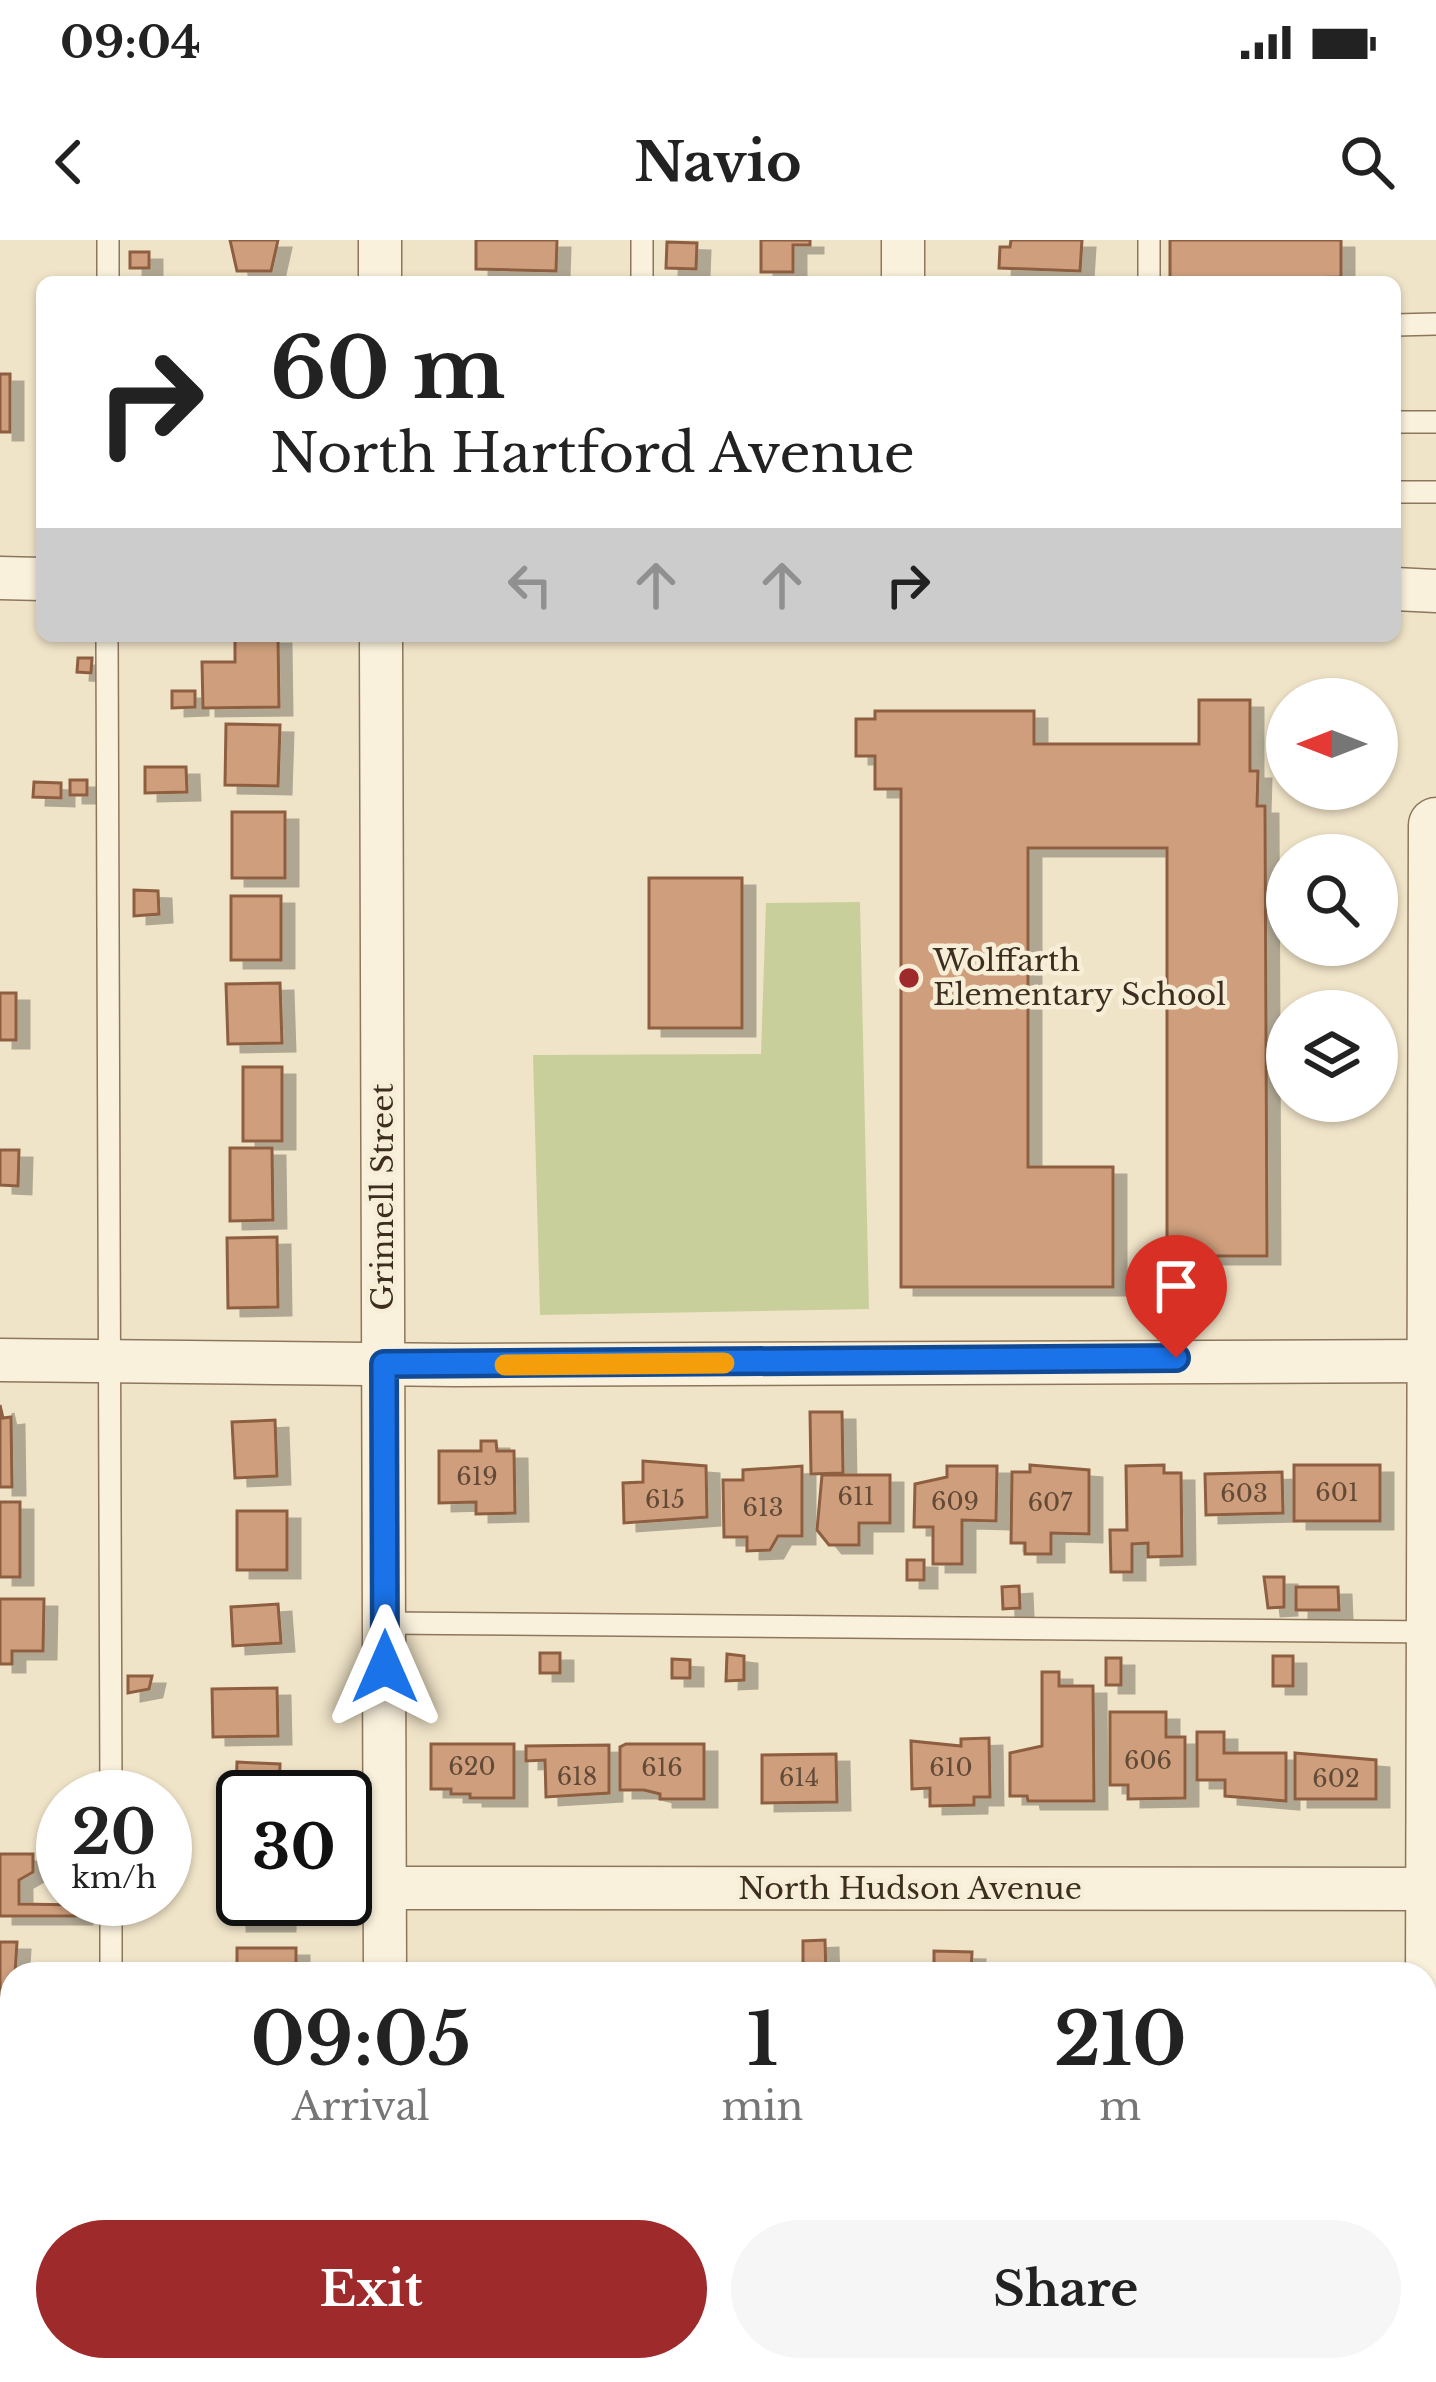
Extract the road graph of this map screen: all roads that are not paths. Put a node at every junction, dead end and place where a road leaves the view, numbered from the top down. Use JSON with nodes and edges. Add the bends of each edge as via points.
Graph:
{"nodes":[{"id":1,"x":108,"y":240,"type":"edge"},
{"id":2,"x":380,"y":240,"type":"edge"},
{"id":3,"x":642,"y":240,"type":"edge"},
{"id":4,"x":903,"y":240,"type":"edge"},
{"id":5,"x":1149,"y":240,"type":"edge"},
{"id":6,"x":108,"y":276,"type":"edge"},
{"id":7,"x":380,"y":276,"type":"edge"},
{"id":8,"x":642,"y":276,"type":"edge"},
{"id":9,"x":903,"y":276,"type":"edge"},
{"id":10,"x":1149,"y":276,"type":"edge"},
{"id":11,"x":1436,"y":324,"type":"edge"},
{"id":12,"x":1401,"y":325,"type":"edge"},
{"id":13,"x":1401,"y":422,"type":"edge"},
{"id":14,"x":1436,"y":422,"type":"edge"},
{"id":15,"x":1401,"y":492,"type":"edge"},
{"id":16,"x":1436,"y":492,"type":"edge"},
{"id":17,"x":0,"y":578,"type":"edge"},
{"id":18,"x":36,"y":579,"type":"edge"},
{"id":19,"x":1401,"y":589,"type":"edge"},
{"id":20,"x":1436,"y":591,"type":"edge"},
{"id":21,"x":107,"y":642,"type":"edge"},
{"id":22,"x":381,"y":642,"type":"edge"},
{"id":23,"x":1436,"y":825,"type":"edge"},
{"id":24,"x":0,"y":1360,"type":"edge"},
{"id":25,"x":1434,"y":1360,"type":"edge"},
{"id":26,"x":112,"y":1362,"type":"junction"},
{"id":27,"x":384,"y":1364,"type":"junction"},
{"id":28,"x":1434,"y":1613,"type":"edge"},
{"id":29,"x":385,"y":1623,"type":"junction"},
{"id":30,"x":111,"y":1770,"type":"edge"},
{"id":31,"x":385,"y":1888,"type":"junction"},
{"id":32,"x":1434,"y":1889,"type":"edge"},
{"id":33,"x":111,"y":1926,"type":"edge"},
{"id":34,"x":111,"y":1962,"type":"edge"},
{"id":35,"x":385,"y":1962,"type":"edge"},
{"id":36,"x":1433,"y":1962,"type":"edge"}],
"edges":[{"from":1,"to":6,"type":"lane"},
{"from":2,"to":7,"type":"street"},
{"from":3,"to":8,"type":"lane"},
{"from":4,"to":9,"type":"street"},
{"from":5,"to":10,"type":"lane"},
{"from":11,"to":12,"type":"lane"},
{"from":13,"to":14,"type":"lane"},
{"from":15,"to":16,"type":"lane"},
{"from":17,"to":18,"type":"street"},
{"from":19,"to":20,"type":"street"},
{"from":21,"to":26,"type":"lane"},
{"from":22,"to":27,"type":"street","name":"Grinnell Street"},
{"from":23,"to":25,"type":"street"},
{"from":24,"to":26,"type":"street"},
{"from":25,"to":27,"type":"street"},
{"from":25,"to":28,"type":"street"},
{"from":26,"to":27,"type":"street"},
{"from":26,"to":30,"type":"lane"},
{"from":27,"to":29,"type":"street","name":"Grinnell Street"},
{"from":28,"to":29,"type":"lane"},
{"from":28,"to":32,"type":"street"},
{"from":29,"to":31,"type":"street","name":"Grinnell Street"},
{"from":31,"to":32,"type":"street","name":"North Hudson Avenue"},
{"from":31,"to":35,"type":"street","name":"Grinnell Street"},
{"from":32,"to":36,"type":"street"},
{"from":33,"to":34,"type":"lane"}]}
